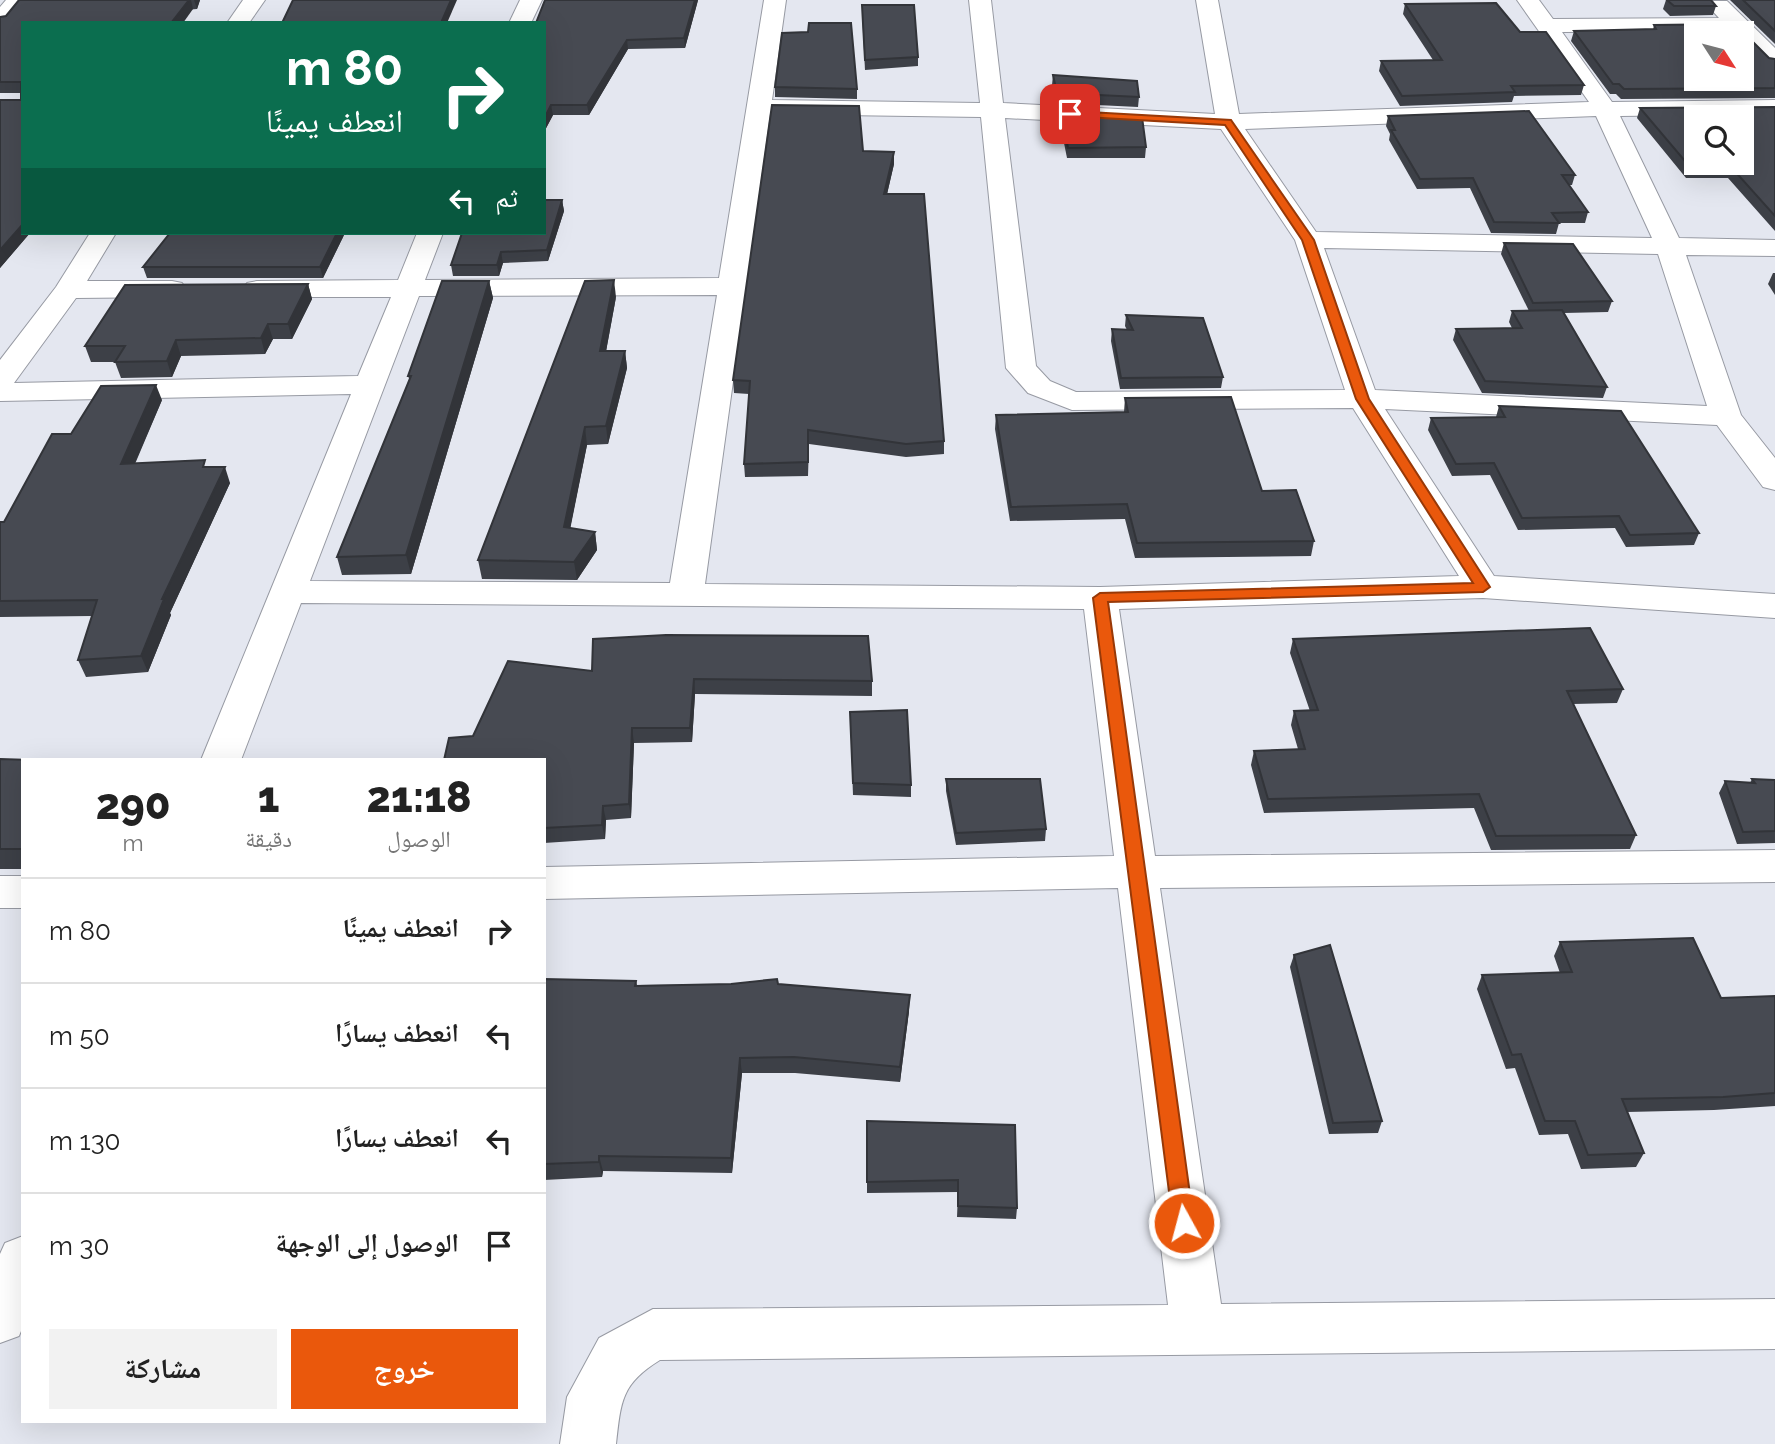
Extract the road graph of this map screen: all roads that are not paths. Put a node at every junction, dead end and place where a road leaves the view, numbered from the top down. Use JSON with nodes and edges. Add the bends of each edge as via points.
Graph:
{"nodes":[{"id":1,"x":18,"y":0,"type":"edge"},
{"id":2,"x":254,"y":0,"type":"edge"},
{"id":3,"x":531,"y":0,"type":"edge"},
{"id":4,"x":775,"y":0,"type":"edge"},
{"id":5,"x":980,"y":0,"type":"edge"},
{"id":6,"x":1207,"y":0,"type":"edge"},
{"id":7,"x":1528,"y":0,"type":"edge"},
{"id":8,"x":1713,"y":0,"type":"edge"},
{"id":9,"x":0,"y":20,"type":"edge"},
{"id":10,"x":239,"y":21,"type":"edge"},
{"id":11,"x":521,"y":21,"type":"edge"},
{"id":12,"x":1735,"y":21,"type":"edge"},
{"id":13,"x":1684,"y":25,"type":"edge"},
{"id":14,"x":1546,"y":26,"type":"junction"},
{"id":15,"x":1754,"y":40,"type":"edge"},
{"id":16,"x":1775,"y":61,"type":"edge"},
{"id":17,"x":757,"y":107,"type":"junction"},
{"id":18,"x":1775,"y":107,"type":"edge"},
{"id":19,"x":1605,"y":109,"type":"junction"},
{"id":20,"x":992,"y":110,"type":"junction"},
{"id":21,"x":1228,"y":122,"type":"junction"},
{"id":22,"x":102,"y":235,"type":"edge"},
{"id":23,"x":429,"y":235,"type":"edge"},
{"id":24,"x":1308,"y":240,"type":"junction"},
{"id":25,"x":1669,"y":246,"type":"junction"},
{"id":26,"x":1775,"y":248,"type":"edge"},
{"id":27,"x":731,"y":286,"type":"junction"},
{"id":28,"x":408,"y":288,"type":"junction"},
{"id":29,"x":68,"y":290,"type":"junction"},
{"id":30,"x":0,"y":380,"type":"edge"},
{"id":31,"x":370,"y":385,"type":"junction"},
{"id":32,"x":0,"y":392,"type":"edge"},
{"id":33,"x":1363,"y":399,"type":"junction"},
{"id":34,"x":1726,"y":416,"type":"junction"},
{"id":35,"x":1775,"y":480,"type":"edge"},
{"id":36,"x":1483,"y":587,"type":"junction"},
{"id":37,"x":288,"y":592,"type":"junction"},
{"id":38,"x":685,"y":594,"type":"junction"},
{"id":39,"x":1100,"y":598,"type":"junction"},
{"id":40,"x":1775,"y":606,"type":"edge"},
{"id":41,"x":222,"y":758,"type":"edge"},
{"id":42,"x":1775,"y":866,"type":"edge"},
{"id":43,"x":1136,"y":872,"type":"junction"},
{"id":44,"x":546,"y":883,"type":"edge"},
{"id":45,"x":0,"y":892,"type":"edge"},
{"id":46,"x":21,"y":892,"type":"edge"},
{"id":47,"x":21,"y":1265,"type":"edge"},
{"id":48,"x":0,"y":1318,"type":"edge"},
{"id":49,"x":1775,"y":1324,"type":"edge"},
{"id":50,"x":1198,"y":1331,"type":"junction"},
{"id":51,"x":588,"y":1444,"type":"edge"}],
"edges":[{"from":1,"to":9,"type":"street"},
{"from":2,"to":10,"type":"street"},
{"from":3,"to":11,"type":"street"},
{"from":4,"to":17,"type":"street"},
{"from":5,"to":20,"type":"street"},
{"from":6,"to":21,"type":"street"},
{"from":7,"to":14,"type":"street"},
{"from":8,"to":12,"type":"street"},
{"from":13,"to":14,"type":"street"},
{"from":14,"to":19,"type":"street"},
{"from":15,"to":16,"type":"street"},
{"from":17,"to":20,"type":"street"},
{"from":17,"to":27,"type":"street"},
{"from":18,"to":19,"type":"street"},
{"from":19,"to":21,"type":"street"},
{"from":19,"to":25,"type":"street"},
{"from":20,"to":21,"type":"street"},
{"from":20,"to":33,"type":"street","via":[[1021,368],[1040,387],[1072,401]]},
{"from":21,"to":24,"type":"street"},
{"from":22,"to":29,"type":"street"},
{"from":23,"to":28,"type":"street"},
{"from":24,"to":25,"type":"street"},
{"from":24,"to":33,"type":"street"},
{"from":25,"to":26,"type":"street"},
{"from":25,"to":34,"type":"street"},
{"from":27,"to":28,"type":"street"},
{"from":27,"to":38,"type":"street"},
{"from":28,"to":29,"type":"street"},
{"from":28,"to":31,"type":"street"},
{"from":29,"to":30,"type":"street"},
{"from":31,"to":32,"type":"street"},
{"from":31,"to":37,"type":"street"},
{"from":33,"to":34,"type":"street"},
{"from":33,"to":36,"type":"street"},
{"from":34,"to":35,"type":"street"},
{"from":36,"to":39,"type":"street"},
{"from":36,"to":40,"type":"street"},
{"from":37,"to":38,"type":"street"},
{"from":37,"to":41,"type":"street"},
{"from":38,"to":39,"type":"street"},
{"from":39,"to":43,"type":"street"},
{"from":42,"to":43,"type":"street"},
{"from":43,"to":44,"type":"street"},
{"from":43,"to":50,"type":"street"},
{"from":45,"to":46,"type":"street"},
{"from":47,"to":48,"type":"street"},
{"from":49,"to":50,"type":"street"},
{"from":50,"to":51,"type":"street","via":[[653,1335],[618,1356],[594,1397]]}]}
